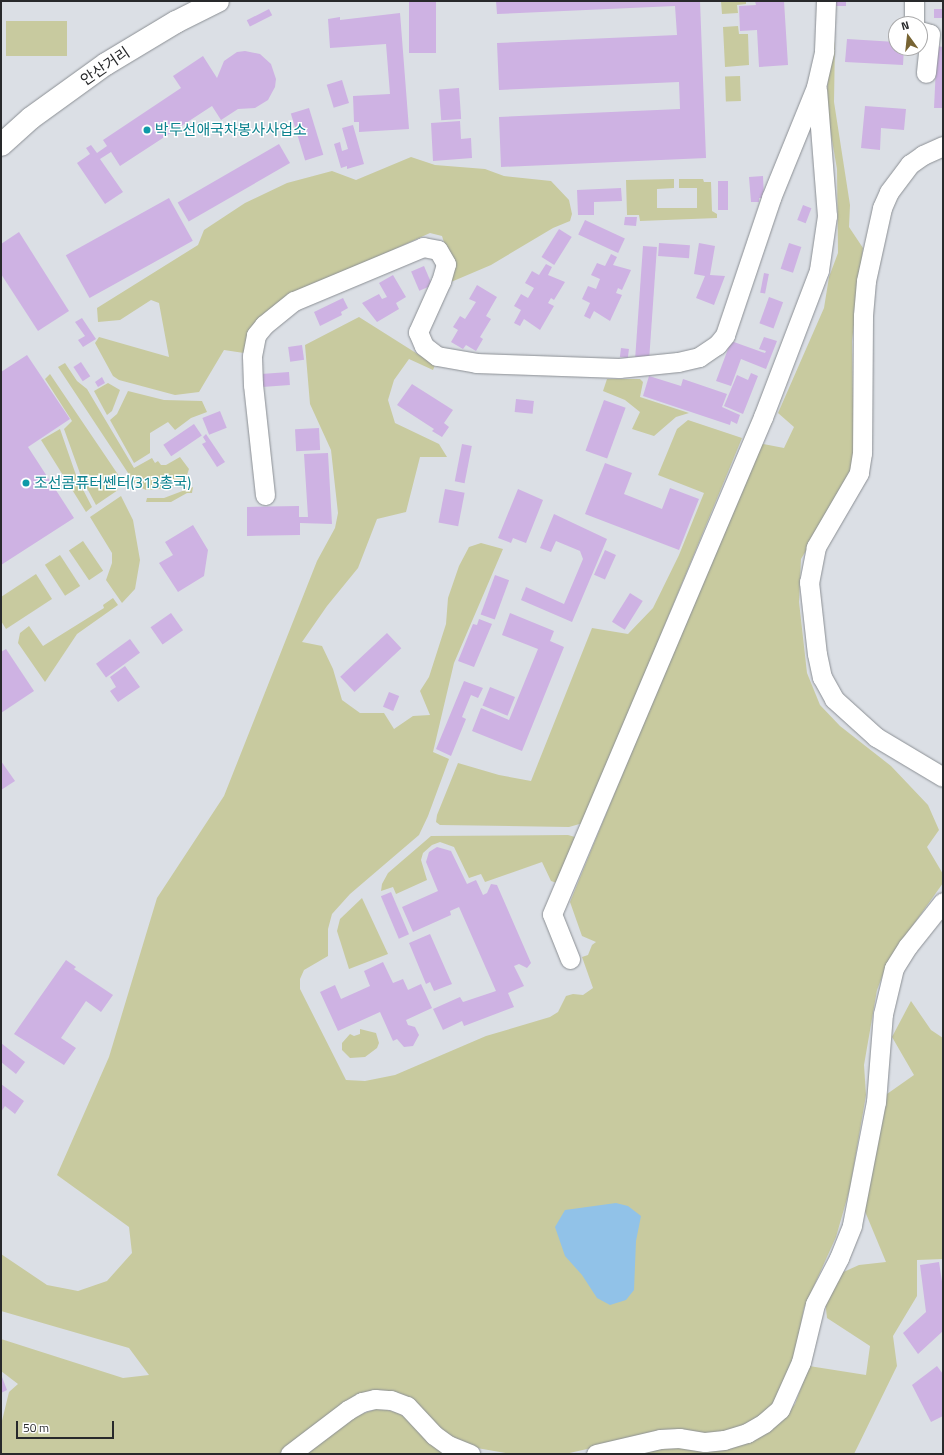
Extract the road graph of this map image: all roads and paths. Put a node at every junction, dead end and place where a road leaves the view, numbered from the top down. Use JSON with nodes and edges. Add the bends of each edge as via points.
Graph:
{"nodes":[{"id":1,"x":218,"y":1,"type":"edge"},
{"id":2,"x":826,"y":1,"type":"edge"},
{"id":3,"x":914,"y":1,"type":"edge"},
{"id":4,"x":914,"y":16,"type":"edge"},
{"id":5,"x":928,"y":33,"type":"edge"},
{"id":6,"x":928,"y":54,"type":"edge"},
{"id":7,"x":928,"y":56,"type":"edge"},
{"id":8,"x":926,"y":73,"type":"dead end"},
{"id":9,"x":816,"y":87,"type":"junction"},
{"id":10,"x":1,"y":145,"type":"edge"},
{"id":11,"x":943,"y":146,"type":"edge"},
{"id":12,"x":265,"y":495,"type":"dead end"},
{"id":13,"x":943,"y":777,"type":"edge"},
{"id":14,"x":943,"y":902,"type":"edge"},
{"id":15,"x":570,"y":959,"type":"dead end"},
{"id":16,"x":290,"y":1454,"type":"edge"},
{"id":17,"x":470,"y":1454,"type":"edge"},
{"id":18,"x":596,"y":1454,"type":"edge"}],
"edges":[{"from":1,"to":10,"type":"main road","name":"안산거리","via":[[176,22],[106,64],[31,118]]},
{"from":2,"to":9,"type":"street","via":[[824,51]]},
{"from":3,"to":4,"type":"street"},
{"from":5,"to":6,"type":"street"},
{"from":7,"to":8,"type":"street"},
{"from":9,"to":12,"type":"street","via":[[771,198],[725,335],[717,345],[699,357],[678,362],[619,368],[476,363],[437,356],[424,346],[418,332],[446,264],[438,250],[423,247],[294,301],[264,325],[256,335],[252,356],[253,378]]},
{"from":9,"to":15,"type":"street","via":[[827,216],[819,270],[763,417],[552,914]]},
{"from":11,"to":13,"type":"street","via":[[910,164],[889,192],[882,208],[866,281],[862,316],[860,473],[816,547],[809,582],[816,654],[822,676],[834,699],[876,737]]},
{"from":14,"to":18,"type":"street","via":[[894,968],[883,1014],[876,1102],[852,1225],[839,1258],[815,1304],[801,1362],[780,1409],[747,1433],[724,1440],[660,1440]]},
{"from":16,"to":17,"type":"street","via":[[348,1410],[362,1402],[375,1399],[407,1406],[434,1435],[448,1445]]}]}
